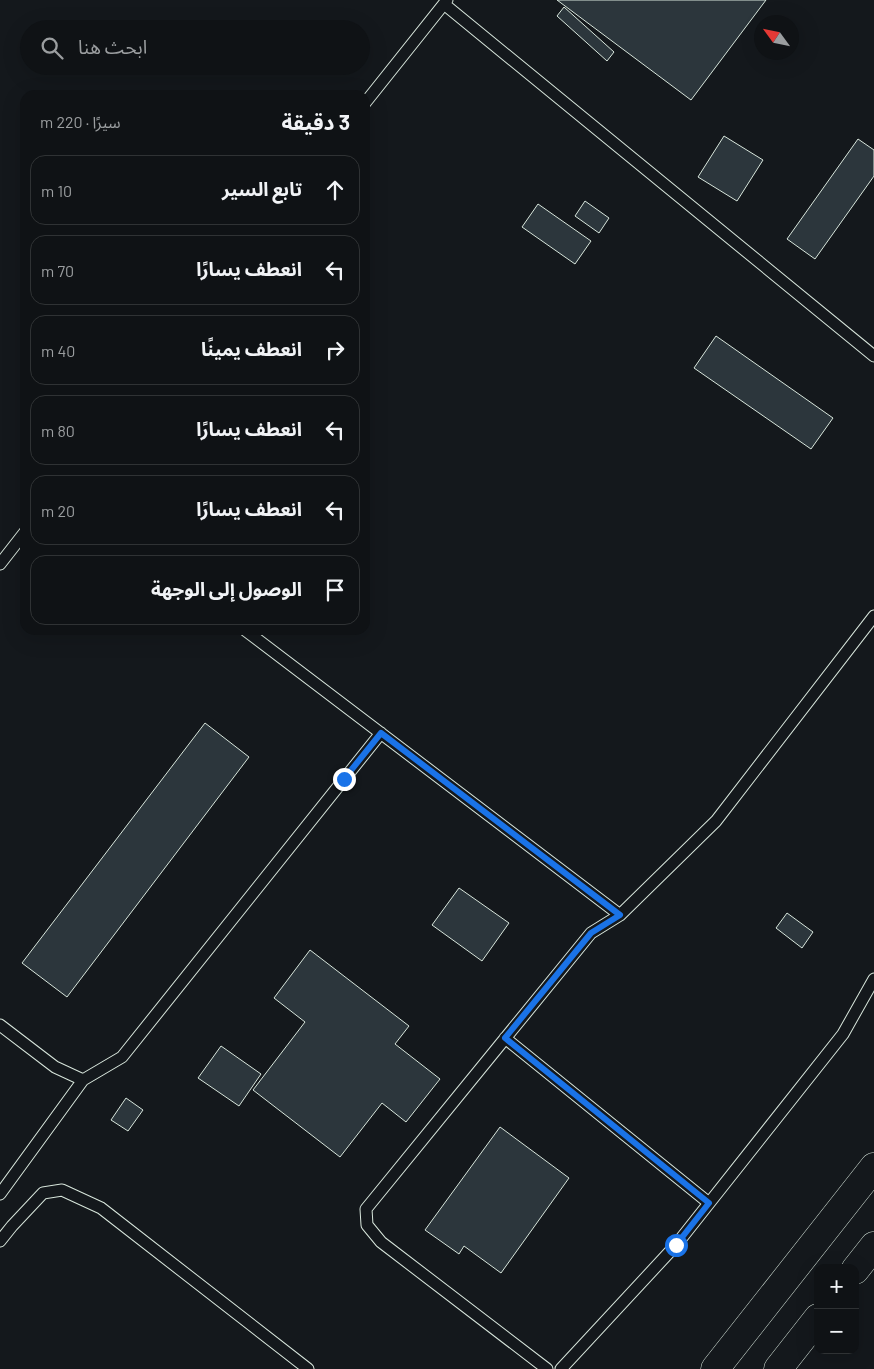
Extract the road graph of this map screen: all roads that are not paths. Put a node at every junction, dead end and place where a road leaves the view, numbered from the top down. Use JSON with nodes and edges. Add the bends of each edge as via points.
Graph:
{"nodes":[{"id":1,"x":445,"y":2,"type":"edge"},
{"id":2,"x":370,"y":97,"type":"edge"},
{"id":3,"x":874,"y":356,"type":"edge"},
{"id":4,"x":20,"y":538,"type":"edge"},
{"id":5,"x":0,"y":564,"type":"edge"},
{"id":6,"x":874,"y":616,"type":"edge"},
{"id":7,"x":252,"y":635,"type":"edge"},
{"id":8,"x":381,"y":733,"type":"junction"},
{"id":9,"x":620,"y":915,"type":"junction"},
{"id":10,"x":874,"y":979,"type":"edge"},
{"id":11,"x":0,"y":1024,"type":"edge"},
{"id":12,"x":505,"y":1038,"type":"junction"},
{"id":13,"x":83,"y":1080,"type":"junction"},
{"id":14,"x":874,"y":1167,"type":"edge"},
{"id":15,"x":1,"y":1190,"type":"edge"},
{"id":16,"x":709,"y":1203,"type":"junction"},
{"id":17,"x":0,"y":1241,"type":"edge"},
{"id":18,"x":874,"y":1246,"type":"edge"},
{"id":19,"x":859,"y":1265,"type":"edge"},
{"id":20,"x":814,"y":1323,"type":"edge"},
{"id":21,"x":308,"y":1369,"type":"edge"},
{"id":22,"x":548,"y":1369,"type":"edge"},
{"id":23,"x":561,"y":1369,"type":"edge"},
{"id":24,"x":715,"y":1369,"type":"edge"},
{"id":25,"x":778,"y":1369,"type":"edge"}],
"edges":[{"from":1,"to":2,"type":"lane"},
{"from":1,"to":3,"type":"lane"},
{"from":4,"to":5,"type":"lane"},
{"from":6,"to":9,"type":"lane","via":[[716,821]]},
{"from":7,"to":8,"type":"lane"},
{"from":8,"to":9,"type":"lane"},
{"from":8,"to":13,"type":"lane","via":[[122,1058]]},
{"from":9,"to":12,"type":"lane","via":[[591,933]]},
{"from":10,"to":16,"type":"lane","via":[[844,1034]]},
{"from":11,"to":13,"type":"lane","via":[[55,1067]]},
{"from":12,"to":16,"type":"lane"},
{"from":12,"to":22,"type":"lane","via":[[366,1209],[367,1225],[381,1242]]},
{"from":13,"to":15,"type":"lane"},
{"from":14,"to":24,"type":"main road"},
{"from":16,"to":23,"type":"lane","via":[[676,1245]]},
{"from":17,"to":21,"type":"lane","via":[[43,1193],[62,1190],[101,1208]]},
{"from":18,"to":19,"type":"main road"},
{"from":20,"to":25,"type":"main road"}]}
